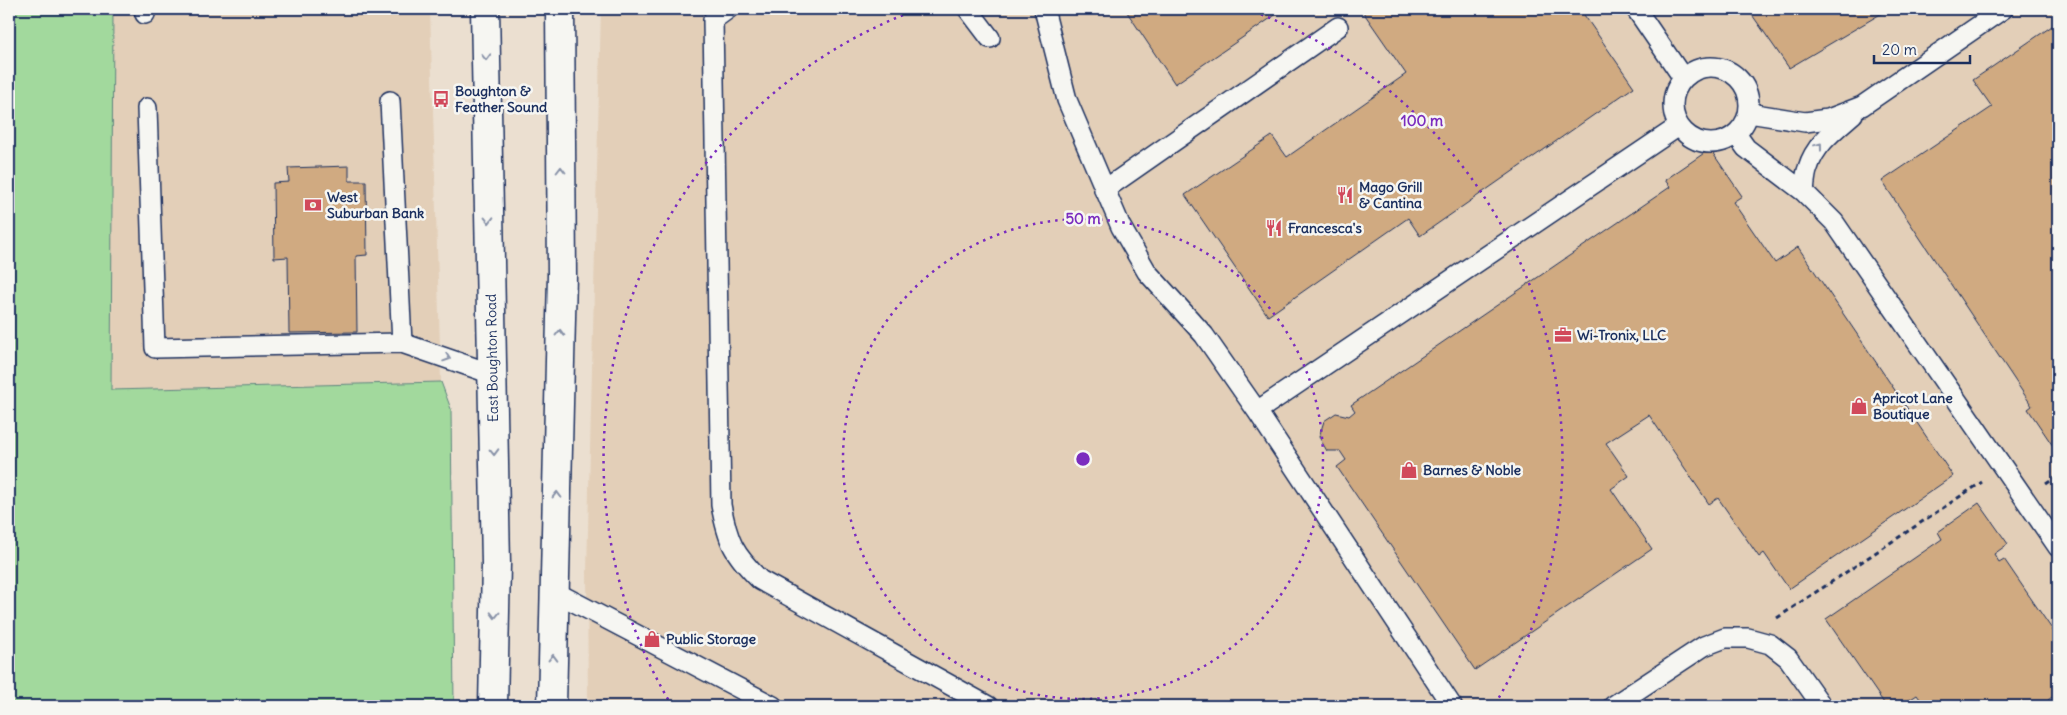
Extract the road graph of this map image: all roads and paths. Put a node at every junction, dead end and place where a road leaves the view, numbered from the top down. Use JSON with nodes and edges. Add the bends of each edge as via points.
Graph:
{"nodes":[{"id":1,"x":485,"y":9,"type":"edge"},
{"id":2,"x":560,"y":9,"type":"edge"},
{"id":3,"x":728,"y":9,"type":"edge"},
{"id":4,"x":968,"y":9,"type":"edge"},
{"id":5,"x":1044,"y":9,"type":"edge"},
{"id":6,"x":1636,"y":9,"type":"edge"},
{"id":7,"x":2003,"y":9,"type":"edge"},
{"id":8,"x":1338,"y":27,"type":"dead end"},
{"id":9,"x":990,"y":38,"type":"dead end"},
{"id":10,"x":1684,"y":78,"type":"junction"},
{"id":11,"x":390,"y":101,"type":"dead end"},
{"id":12,"x":1862,"y":106,"type":"junction"},
{"id":13,"x":147,"y":108,"type":"dead end"},
{"id":14,"x":1749,"y":113,"type":"junction"},
{"id":15,"x":1679,"y":126,"type":"junction"},
{"id":16,"x":1736,"y":134,"type":"junction"},
{"id":17,"x":1104,"y":190,"type":"junction"},
{"id":18,"x":1804,"y":192,"type":"junction"},
{"id":19,"x":402,"y":343,"type":"junction"},
{"id":20,"x":492,"y":374,"type":"junction"},
{"id":21,"x":1257,"y":412,"type":"junction"},
{"id":22,"x":2004,"y":467,"type":"junction"},
{"id":23,"x":2058,"y":547,"type":"edge"},
{"id":24,"x":555,"y":592,"type":"junction"},
{"id":25,"x":1748,"y":638,"type":"junction"},
{"id":26,"x":493,"y":706,"type":"edge"},
{"id":27,"x":552,"y":706,"type":"edge"},
{"id":28,"x":773,"y":706,"type":"edge"},
{"id":29,"x":988,"y":706,"type":"edge"},
{"id":30,"x":1452,"y":706,"type":"edge"},
{"id":31,"x":1613,"y":706,"type":"edge"},
{"id":32,"x":1822,"y":706,"type":"edge"}],
"edges":[{"from":1,"to":20,"type":"main road","name":"East Boughton Road","one_way":true},
{"from":24,"to":2,"type":"main road","one_way":true,"via":[[562,275]]},
{"from":3,"to":29,"type":"lane","via":[[713,20],[721,505],[726,534],[739,559],[760,580]]},
{"from":4,"to":9,"type":"lane"},
{"from":5,"to":17,"type":"lane","via":[[1066,100]]},
{"from":6,"to":10,"type":"lane"},
{"from":7,"to":12,"type":"lane"},
{"from":8,"to":17,"type":"lane"},
{"from":10,"to":14,"type":"lane","via":[[1705,66],[1718,66],[1730,71],[1746,88],[1750,100]]},
{"from":10,"to":15,"type":"lane","via":[[1676,88],[1673,101]]},
{"from":11,"to":19,"type":"lane"},
{"from":12,"to":14,"type":"lane","via":[[1828,119],[1805,122]]},
{"from":18,"to":12,"type":"lane","one_way":true,"via":[[1807,168],[1814,154],[1825,139]]},
{"from":13,"to":19,"type":"lane","via":[[155,348]]},
{"from":14,"to":16,"type":"lane"},
{"from":15,"to":16,"type":"lane","via":[[1699,141],[1712,143],[1725,141]]},
{"from":15,"to":21,"type":"lane"},
{"from":16,"to":18,"type":"lane","via":[[1760,160]]},
{"from":17,"to":21,"type":"lane","via":[[1147,272],[1204,335]]},
{"from":18,"to":22,"type":"lane","via":[[1834,222]]},
{"from":19,"to":20,"type":"lane","one_way":true},
{"from":20,"to":26,"type":"main road","name":"East Boughton Road","one_way":true,"via":[[496,564]]},
{"from":21,"to":30,"type":"lane"},
{"from":22,"to":23,"type":"lane"},
{"from":22,"to":25,"type":"path"},
{"from":27,"to":24,"type":"main road","one_way":true},
{"from":24,"to":28,"type":"lane"},
{"from":25,"to":31,"type":"lane","via":[[1725,638],[1704,646]]},
{"from":25,"to":32,"type":"lane","via":[[1770,644],[1788,658]]}]}
